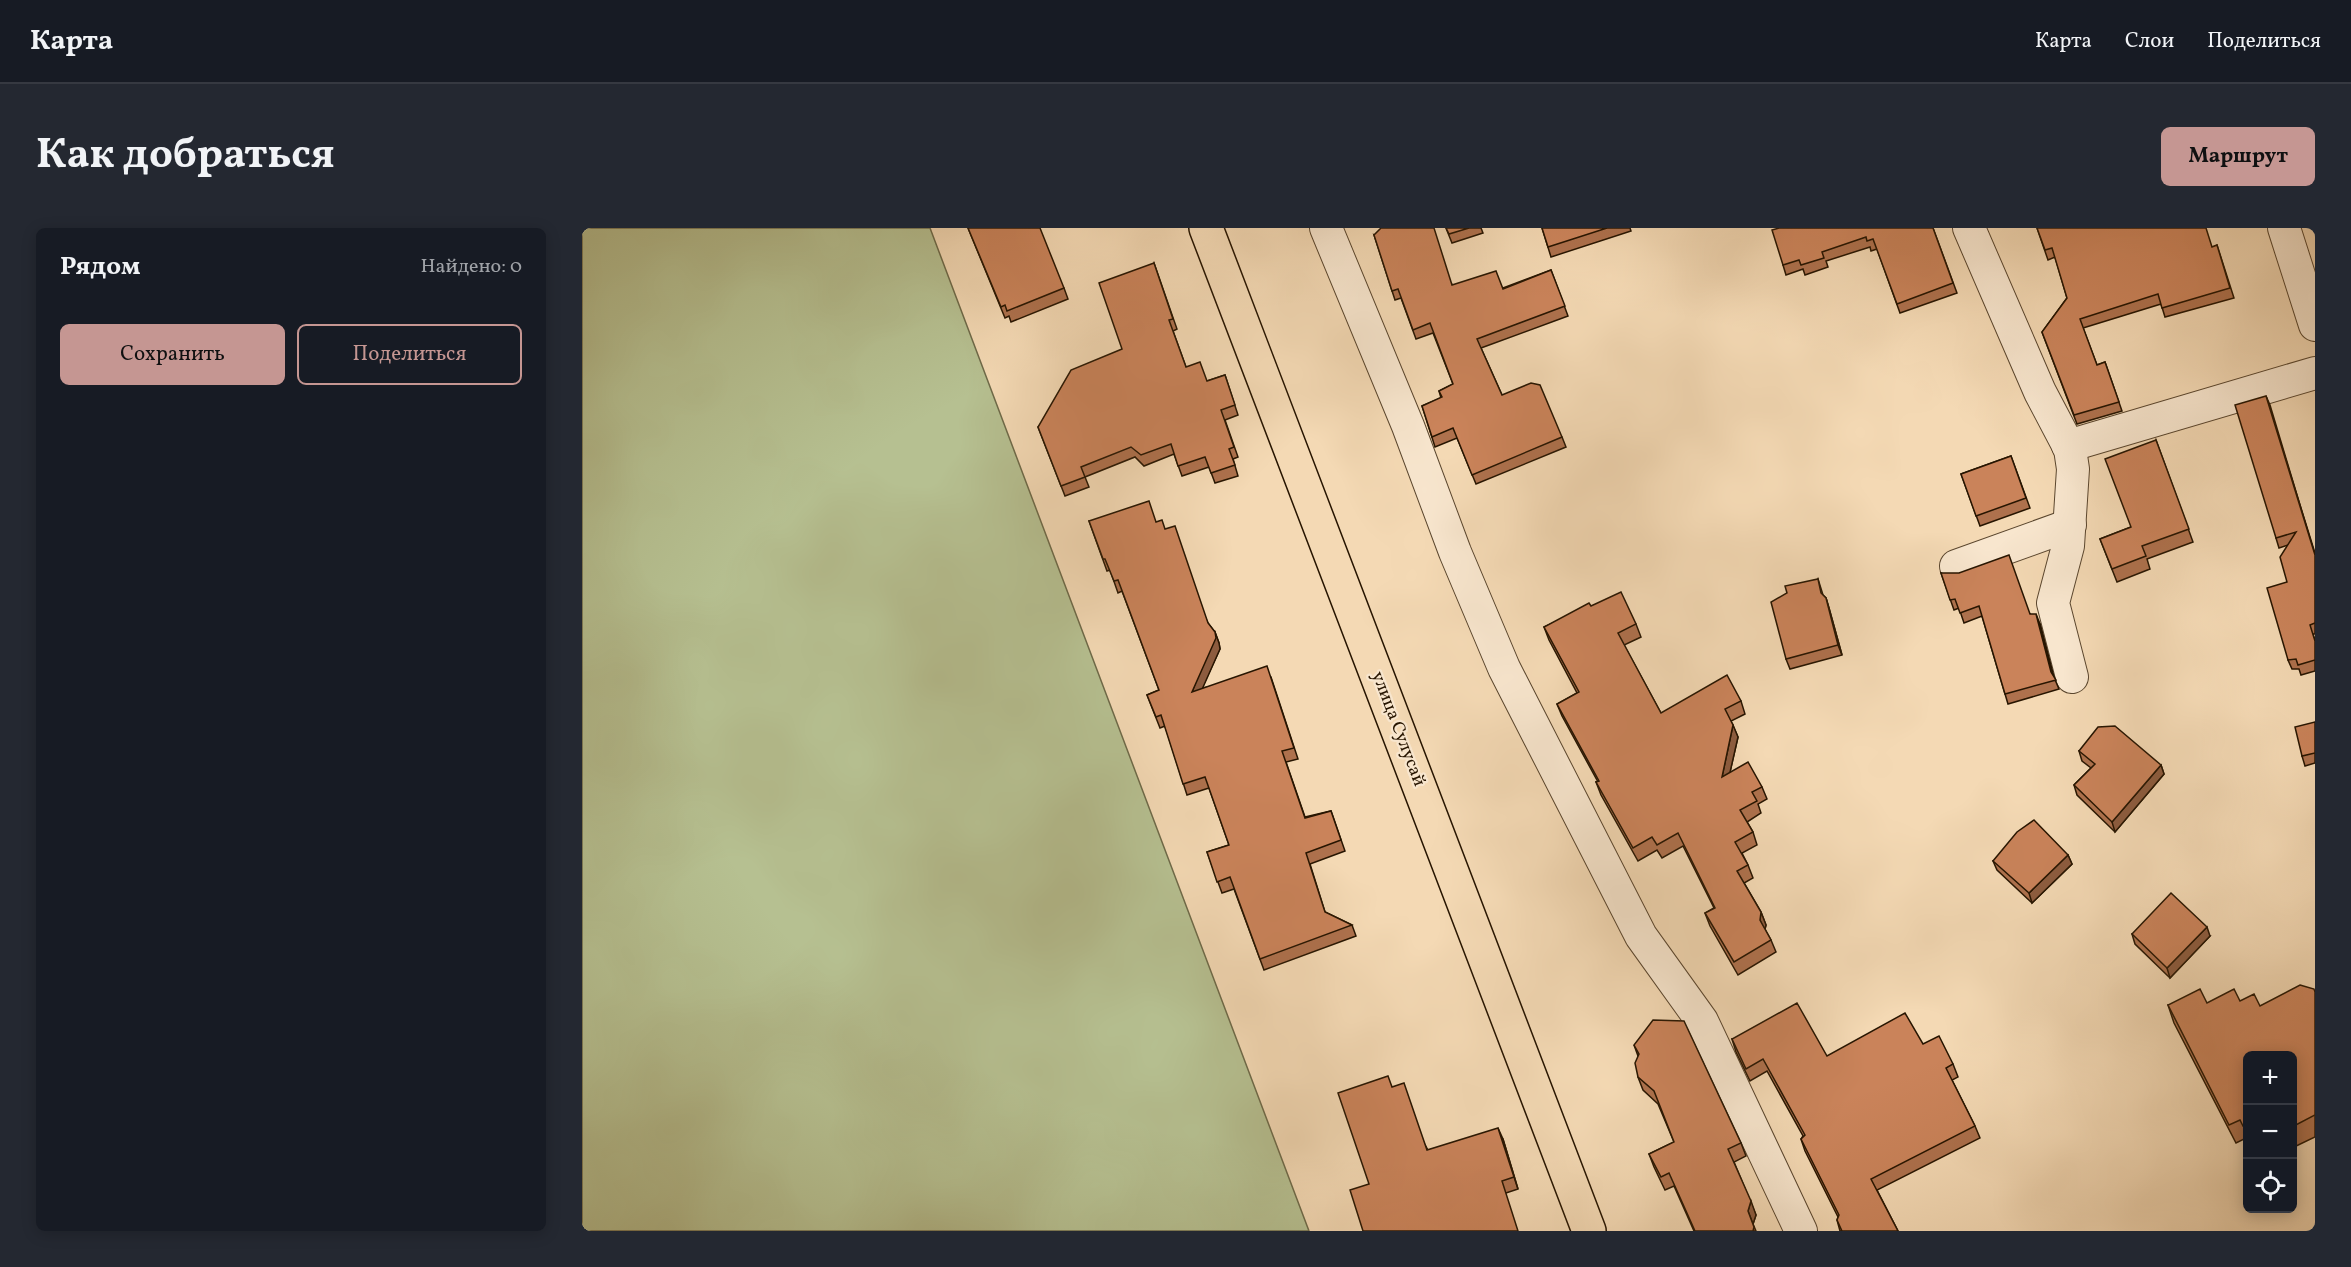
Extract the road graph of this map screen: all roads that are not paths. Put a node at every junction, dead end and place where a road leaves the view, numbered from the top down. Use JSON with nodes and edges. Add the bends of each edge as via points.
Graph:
{"nodes":[{"id":1,"x":1206,"y":228,"type":"edge"},
{"id":2,"x":1326,"y":228,"type":"edge"},
{"id":3,"x":1969,"y":228,"type":"edge"},
{"id":4,"x":2284,"y":228,"type":"edge"},
{"id":5,"x":2315,"y":325,"type":"edge"},
{"id":6,"x":2315,"y":373,"type":"edge"},
{"id":7,"x":2068,"y":446,"type":"junction"},
{"id":8,"x":2070,"y":525,"type":"junction"},
{"id":9,"x":1956,"y":566,"type":"dead end"},
{"id":10,"x":2072,"y":677,"type":"dead end"},
{"id":11,"x":1589,"y":1231,"type":"edge"},
{"id":12,"x":1801,"y":1231,"type":"edge"}],
"edges":[{"from":1,"to":11,"type":"main road","name":"улица Сулусай"},
{"from":2,"to":12,"type":"street","via":[[1504,668],[1641,936],[1702,1021]]},
{"from":3,"to":7,"type":"street","via":[[2040,392]]},
{"from":4,"to":5,"type":"street"},
{"from":6,"to":7,"type":"street"},
{"from":7,"to":8,"type":"street","via":[[2073,469]]},
{"from":8,"to":9,"type":"street"},
{"from":8,"to":10,"type":"street","via":[[2053,603]]}]}
